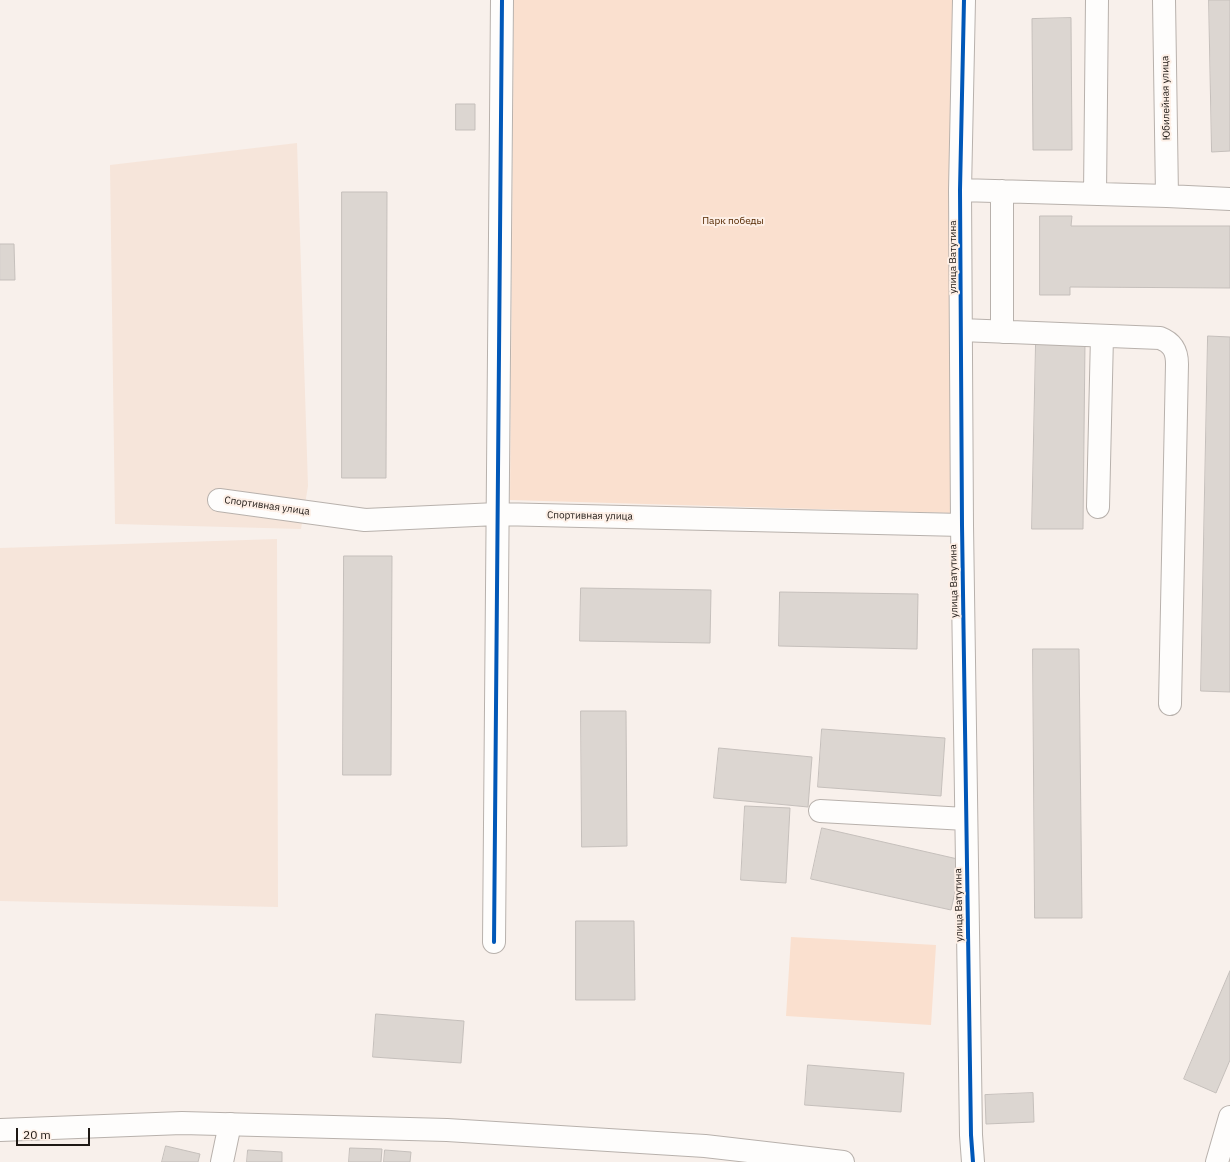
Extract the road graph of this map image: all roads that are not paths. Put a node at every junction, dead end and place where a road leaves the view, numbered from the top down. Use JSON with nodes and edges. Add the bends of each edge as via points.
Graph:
{"nodes":[{"id":1,"x":502,"y":0,"type":"edge"},
{"id":2,"x":964,"y":0,"type":"edge"},
{"id":3,"x":1097,"y":0,"type":"edge"},
{"id":4,"x":1164,"y":0,"type":"edge"},
{"id":5,"x":960,"y":190,"type":"junction"},
{"id":6,"x":1002,"y":192,"type":"junction"},
{"id":7,"x":1095,"y":194,"type":"junction"},
{"id":8,"x":1167,"y":196,"type":"junction"},
{"id":9,"x":1230,"y":199,"type":"edge"},
{"id":10,"x":961,"y":330,"type":"junction"},
{"id":11,"x":1002,"y":332,"type":"junction"},
{"id":12,"x":1102,"y":336,"type":"junction"},
{"id":13,"x":219,"y":500,"type":"dead end"},
{"id":14,"x":1098,"y":507,"type":"dead end"},
{"id":15,"x":497,"y":514,"type":"junction"},
{"id":16,"x":962,"y":525,"type":"junction"},
{"id":17,"x":1170,"y":704,"type":"dead end"},
{"id":18,"x":820,"y":811,"type":"dead end"},
{"id":19,"x":966,"y":818,"type":"junction"},
{"id":20,"x":494,"y":942,"type":"dead end"},
{"id":21,"x":1230,"y":1117,"type":"edge"},
{"id":22,"x":230,"y":1124,"type":"junction"},
{"id":23,"x":0,"y":1130,"type":"edge"},
{"id":24,"x":222,"y":1162,"type":"edge"},
{"id":25,"x":843,"y":1162,"type":"edge"},
{"id":26,"x":973,"y":1162,"type":"edge"},
{"id":27,"x":1217,"y":1162,"type":"edge"}],
"edges":[{"from":1,"to":15,"type":"street"},
{"from":2,"to":5,"type":"street","name":"улица Ватутина"},
{"from":3,"to":7,"type":"street"},
{"from":4,"to":8,"type":"street","name":"Юбилейная улица"},
{"from":5,"to":6,"type":"street"},
{"from":5,"to":10,"type":"street","name":"улица Ватутина"},
{"from":6,"to":7,"type":"street"},
{"from":6,"to":11,"type":"street"},
{"from":7,"to":8,"type":"street"},
{"from":8,"to":9,"type":"street"},
{"from":10,"to":11,"type":"street"},
{"from":10,"to":16,"type":"street","name":"улица Ватутина"},
{"from":11,"to":12,"type":"street"},
{"from":12,"to":14,"type":"street"},
{"from":12,"to":17,"type":"street","via":[[1160,338],[1168,341],[1177,355]]},
{"from":13,"to":15,"type":"street","name":"Спортивная улица","via":[[365,520]]},
{"from":15,"to":16,"type":"street","name":"Спортивная улица"},
{"from":15,"to":20,"type":"street"},
{"from":16,"to":19,"type":"street","name":"улица Ватутина"},
{"from":18,"to":19,"type":"street"},
{"from":19,"to":26,"type":"street","name":"улица Ватутина"},
{"from":21,"to":27,"type":"street"},
{"from":22,"to":23,"type":"street","via":[[182,1123]]},
{"from":22,"to":24,"type":"street"},
{"from":22,"to":25,"type":"street","via":[[447,1130],[689,1145]]}]}
